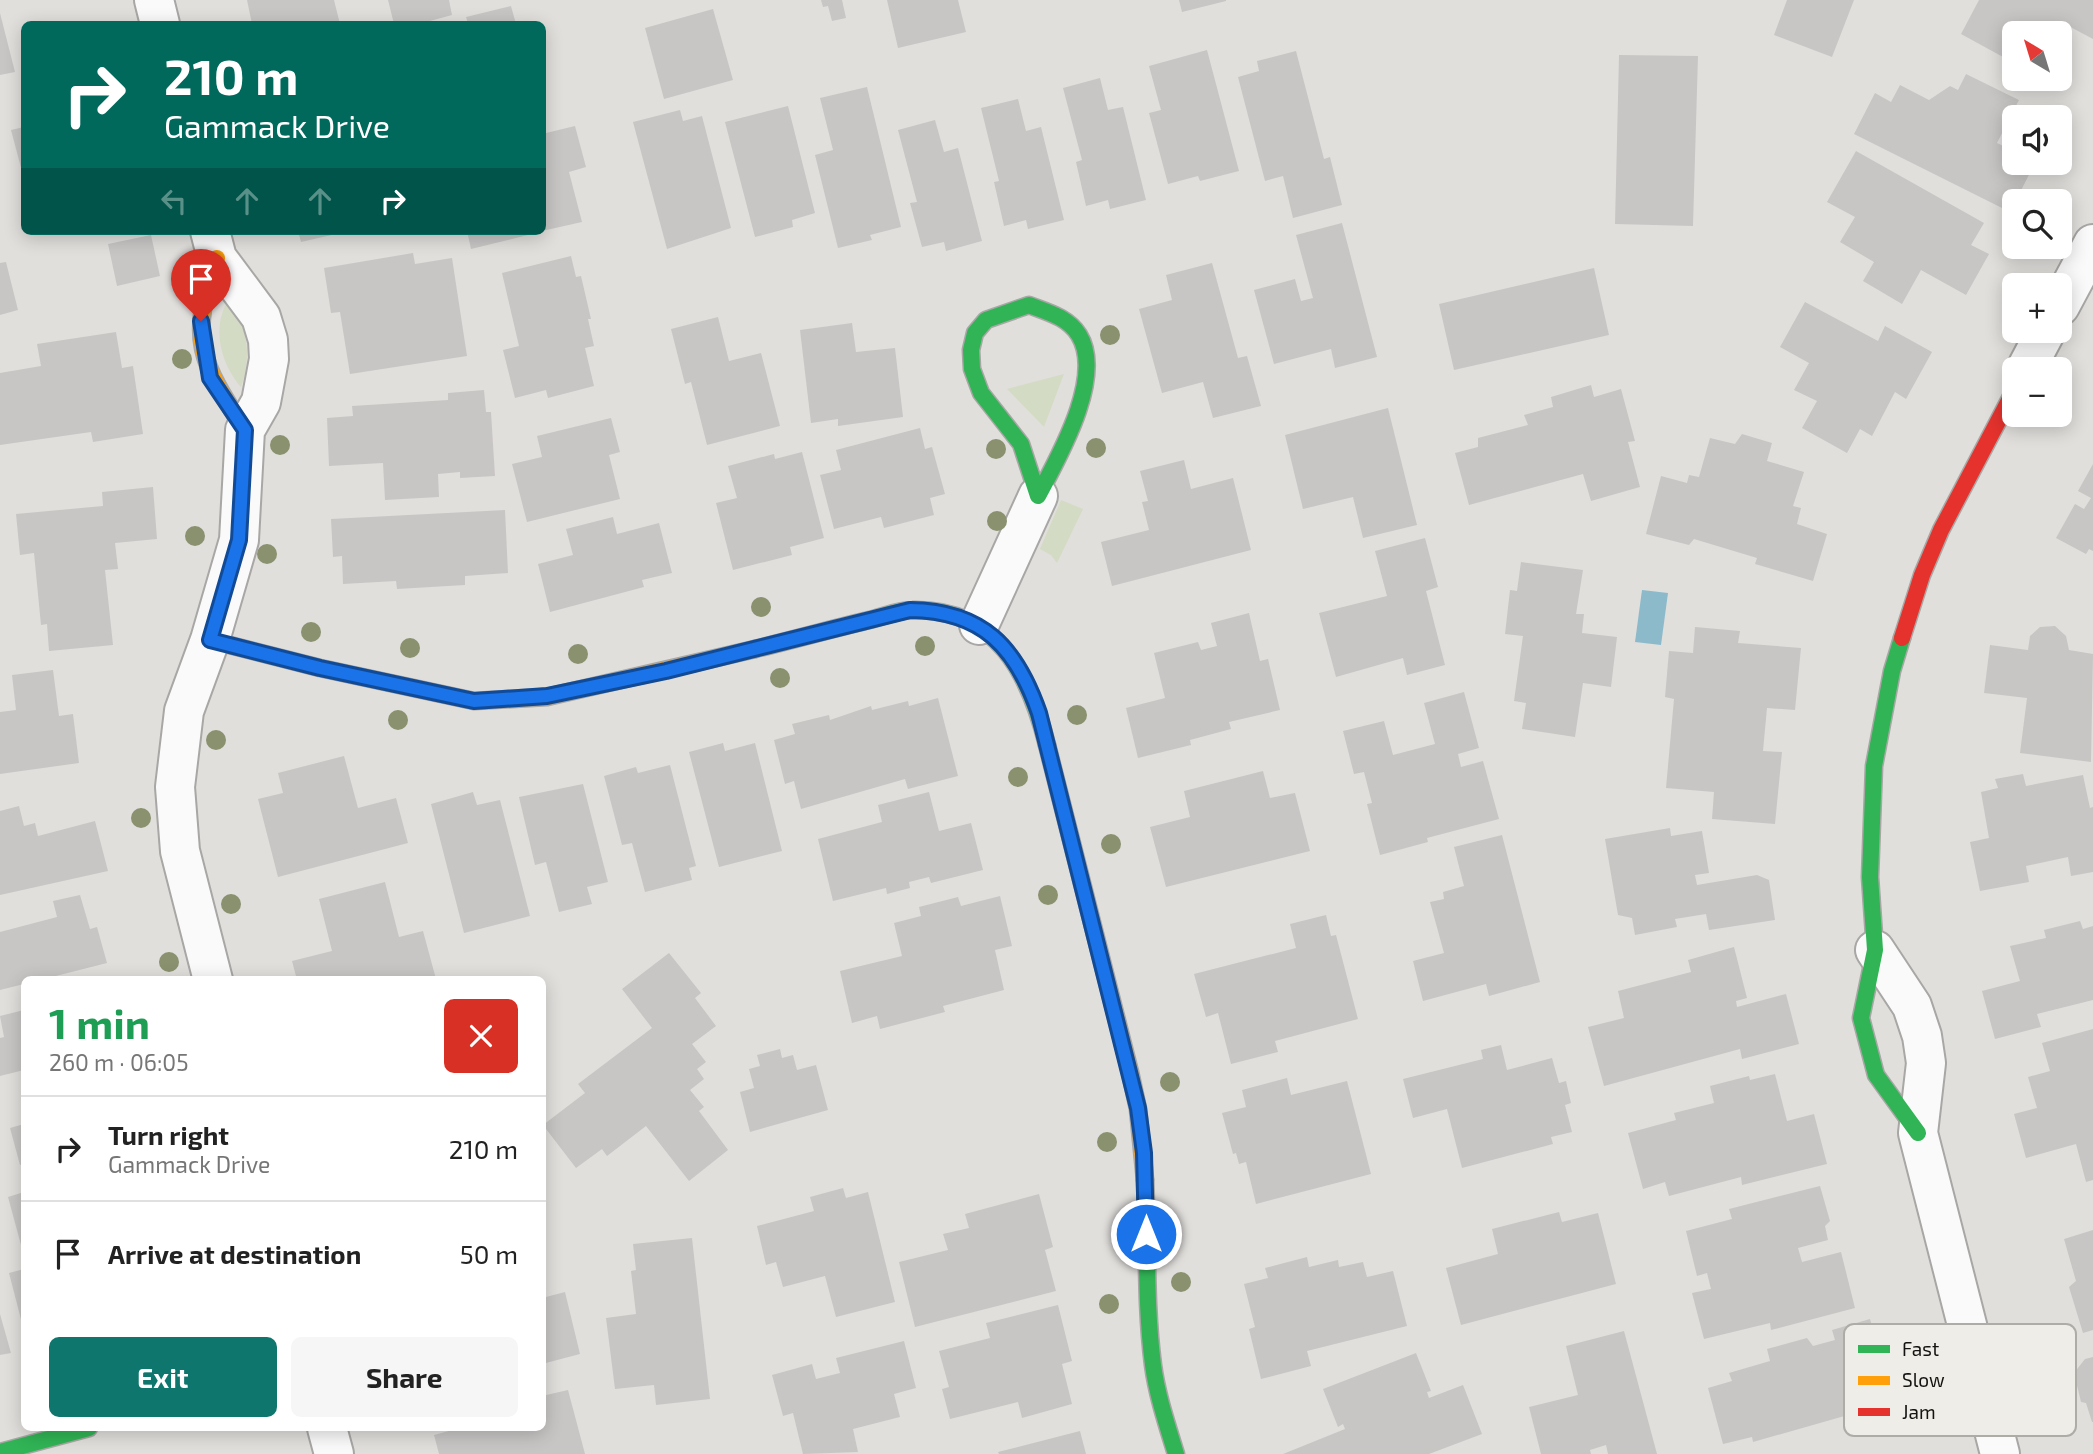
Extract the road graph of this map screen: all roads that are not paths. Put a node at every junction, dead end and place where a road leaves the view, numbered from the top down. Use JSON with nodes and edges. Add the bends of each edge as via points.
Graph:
{"nodes":[{"id":1,"x":154,"y":0,"type":"edge"},
{"id":2,"x":159,"y":21,"type":"edge"},
{"id":3,"x":2093,"y":244,"type":"edge"},
{"id":4,"x":214,"y":245,"type":"edge"},
{"id":5,"x":2072,"y":283,"type":"edge"},
{"id":6,"x":2002,"y":414,"type":"edge"},
{"id":7,"x":245,"y":430,"type":"junction"},
{"id":8,"x":1038,"y":496,"type":"junction"},
{"id":9,"x":979,"y":625,"type":"junction"},
{"id":10,"x":210,"y":640,"type":"junction"},
{"id":11,"x":1875,"y":950,"type":"junction"},
{"id":12,"x":212,"y":976,"type":"edge"},
{"id":13,"x":1918,"y":1133,"type":"junction"},
{"id":14,"x":1967,"y":1324,"type":"edge"},
{"id":15,"x":77,"y":1431,"type":"edge"},
{"id":16,"x":328,"y":1431,"type":"edge"},
{"id":17,"x":1995,"y":1436,"type":"edge"},
{"id":18,"x":0,"y":1451,"type":"edge"},
{"id":19,"x":334,"y":1454,"type":"edge"},
{"id":20,"x":1175,"y":1454,"type":"edge"},
{"id":21,"x":2000,"y":1454,"type":"edge"}],
"edges":[{"from":1,"to":2,"type":"street"},
{"from":3,"to":5,"type":"street"},
{"from":4,"to":7,"type":"street","via":[[201,321],[206,361],[210,378]]},
{"from":4,"to":7,"type":"street","via":[[261,317],[268,340],[261,402]]},
{"from":6,"to":11,"type":"street","via":[[1941,530],[1905,622],[1892,671],[1874,766],[1870,877]]},
{"from":7,"to":10,"type":"street","via":[[239,540]]},
{"from":8,"to":8,"type":"street","via":[[1021,444],[981,394],[971,350],[975,333],[986,320],[1029,305],[1052,310],[1071,322],[1083,339],[1087,365],[1082,404]]},
{"from":8,"to":9,"type":"street"},
{"from":9,"to":10,"type":"street","via":[[938,611],[910,610],[547,696],[474,701]]},
{"from":9,"to":20,"type":"street","via":[[1018,664],[1039,713],[1128,1065],[1144,1153],[1149,1348]]},
{"from":10,"to":12,"type":"street","via":[[184,711],[175,788],[180,851]]},
{"from":11,"to":13,"type":"street","via":[[1912,1006],[1922,1036],[1926,1063]]},
{"from":11,"to":13,"type":"street","via":[[1861,1018],[1867,1048],[1876,1075]]},
{"from":13,"to":14,"type":"street"},
{"from":15,"to":18,"type":"street"},
{"from":16,"to":19,"type":"street"},
{"from":17,"to":21,"type":"street"}]}
